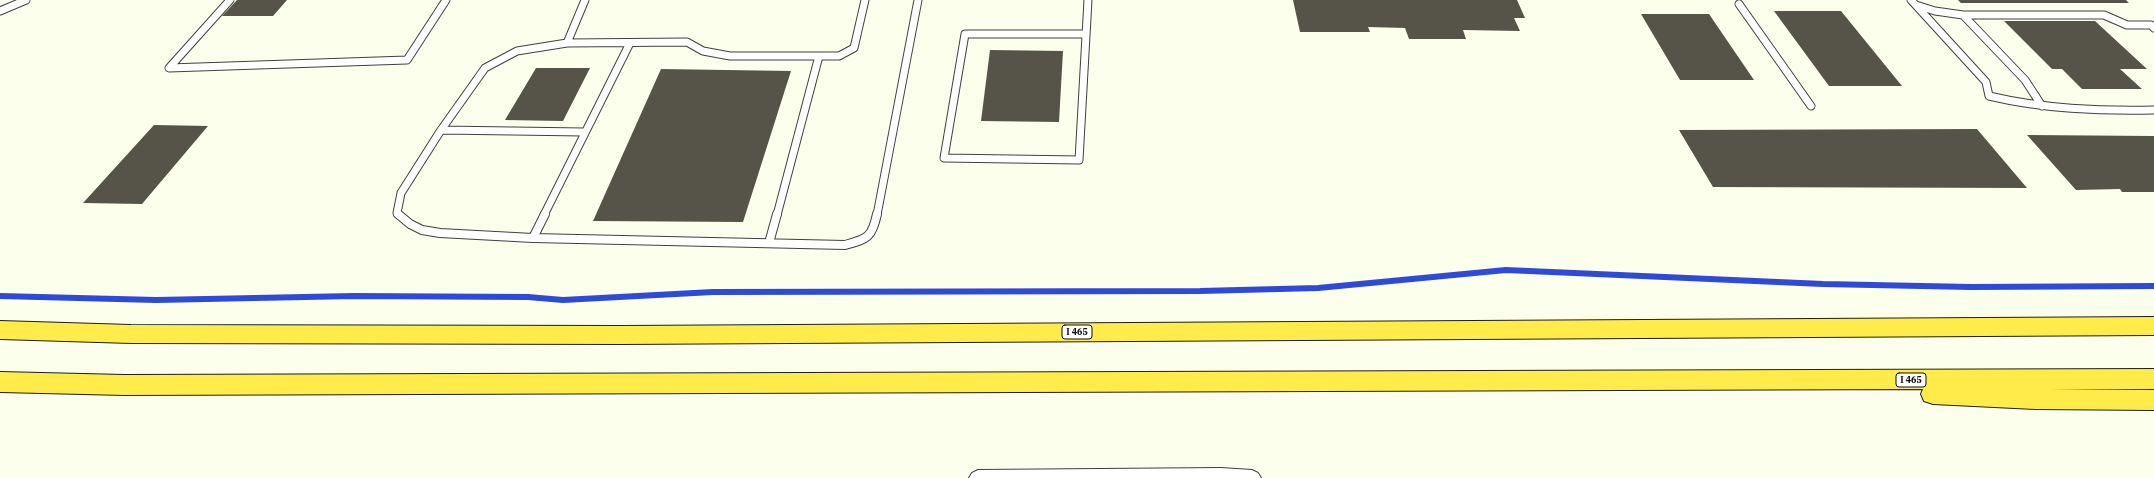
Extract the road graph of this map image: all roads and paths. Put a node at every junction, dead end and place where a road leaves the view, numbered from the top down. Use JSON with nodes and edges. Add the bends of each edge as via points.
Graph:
{"nodes":[{"id":1,"x":26,"y":0,"type":"edge"},
{"id":2,"x":230,"y":0,"type":"edge"},
{"id":3,"x":446,"y":0,"type":"edge"},
{"id":4,"x":585,"y":0,"type":"edge"},
{"id":5,"x":865,"y":0,"type":"edge"},
{"id":6,"x":918,"y":0,"type":"edge"},
{"id":7,"x":1088,"y":0,"type":"edge"},
{"id":8,"x":1913,"y":3,"type":"edge"},
{"id":9,"x":1739,"y":4,"type":"dead end"},
{"id":10,"x":0,"y":11,"type":"edge"},
{"id":11,"x":1963,"y":15,"type":"junction"},
{"id":12,"x":2154,"y":28,"type":"edge"},
{"id":13,"x":1085,"y":34,"type":"junction"},
{"id":14,"x":566,"y":43,"type":"junction"},
{"id":15,"x":630,"y":43,"type":"junction"},
{"id":16,"x":819,"y":56,"type":"junction"},
{"id":17,"x":1812,"y":106,"type":"dead end"},
{"id":18,"x":2042,"y":106,"type":"junction"},
{"id":19,"x":2154,"y":110,"type":"edge"},
{"id":20,"x":441,"y":130,"type":"junction"},
{"id":21,"x":584,"y":132,"type":"junction"},
{"id":22,"x":533,"y":238,"type":"junction"},
{"id":23,"x":769,"y":243,"type":"junction"},
{"id":24,"x":2154,"y":311,"type":"edge"},
{"id":25,"x":2154,"y":326,"type":"edge"},
{"id":26,"x":1796,"y":327,"type":"junction"},
{"id":27,"x":0,"y":330,"type":"edge"},
{"id":28,"x":2154,"y":379,"type":"edge"},
{"id":29,"x":0,"y":382,"type":"edge"},
{"id":30,"x":1668,"y":382,"type":"junction"},
{"id":31,"x":2154,"y":400,"type":"edge"},
{"id":32,"x":1147,"y":477,"type":"edge"},
{"id":33,"x":978,"y":478,"type":"edge"},
{"id":34,"x":1252,"y":478,"type":"edge"}],
"edges":[{"from":1,"to":10,"type":"lane"},
{"from":2,"to":3,"type":"lane","via":[[169,68],[406,60]]},
{"from":4,"to":14,"type":"lane"},
{"from":5,"to":16,"type":"lane","via":[[854,48],[839,56]]},
{"from":6,"to":23,"type":"lane","via":[[874,229],[866,239],[845,245]]},
{"from":7,"to":13,"type":"lane"},
{"from":8,"to":11,"type":"lane","via":[[1935,11]]},
{"from":8,"to":18,"type":"lane","via":[[1986,82],[1989,96],[2019,104]]},
{"from":9,"to":17,"type":"lane"},
{"from":11,"to":12,"type":"lane","via":[[2104,15],[2127,25],[2151,25]]},
{"from":11,"to":18,"type":"lane","via":[[2025,80]]},
{"from":13,"to":13,"type":"lane","via":[[965,34],[944,158],[1079,160]]},
{"from":14,"to":15,"type":"lane"},
{"from":14,"to":20,"type":"lane","via":[[517,52],[485,68]]},
{"from":15,"to":16,"type":"lane","via":[[687,42],[702,51],[730,56]]},
{"from":15,"to":21,"type":"lane"},
{"from":16,"to":23,"type":"lane"},
{"from":18,"to":19,"type":"lane","via":[[2123,111]]},
{"from":20,"to":21,"type":"lane"},
{"from":20,"to":22,"type":"lane","via":[[401,193],[397,213],[422,230]]},
{"from":21,"to":22,"type":"lane"},
{"from":22,"to":23,"type":"lane"},
{"from":24,"to":26,"type":"highway"},
{"from":25,"to":26,"type":"highway","number":"I 465"},
{"from":26,"to":27,"type":"highway","number":"I 465","via":[[629,335],[131,334]]},
{"from":28,"to":30,"type":"highway","number":"I 465"},
{"from":29,"to":30,"type":"highway","number":"I 465","via":[[124,385]]},
{"from":30,"to":31,"type":"highway","via":[[2035,399]]},
{"from":32,"to":33,"type":"street"},
{"from":32,"to":34,"type":"street"}]}
